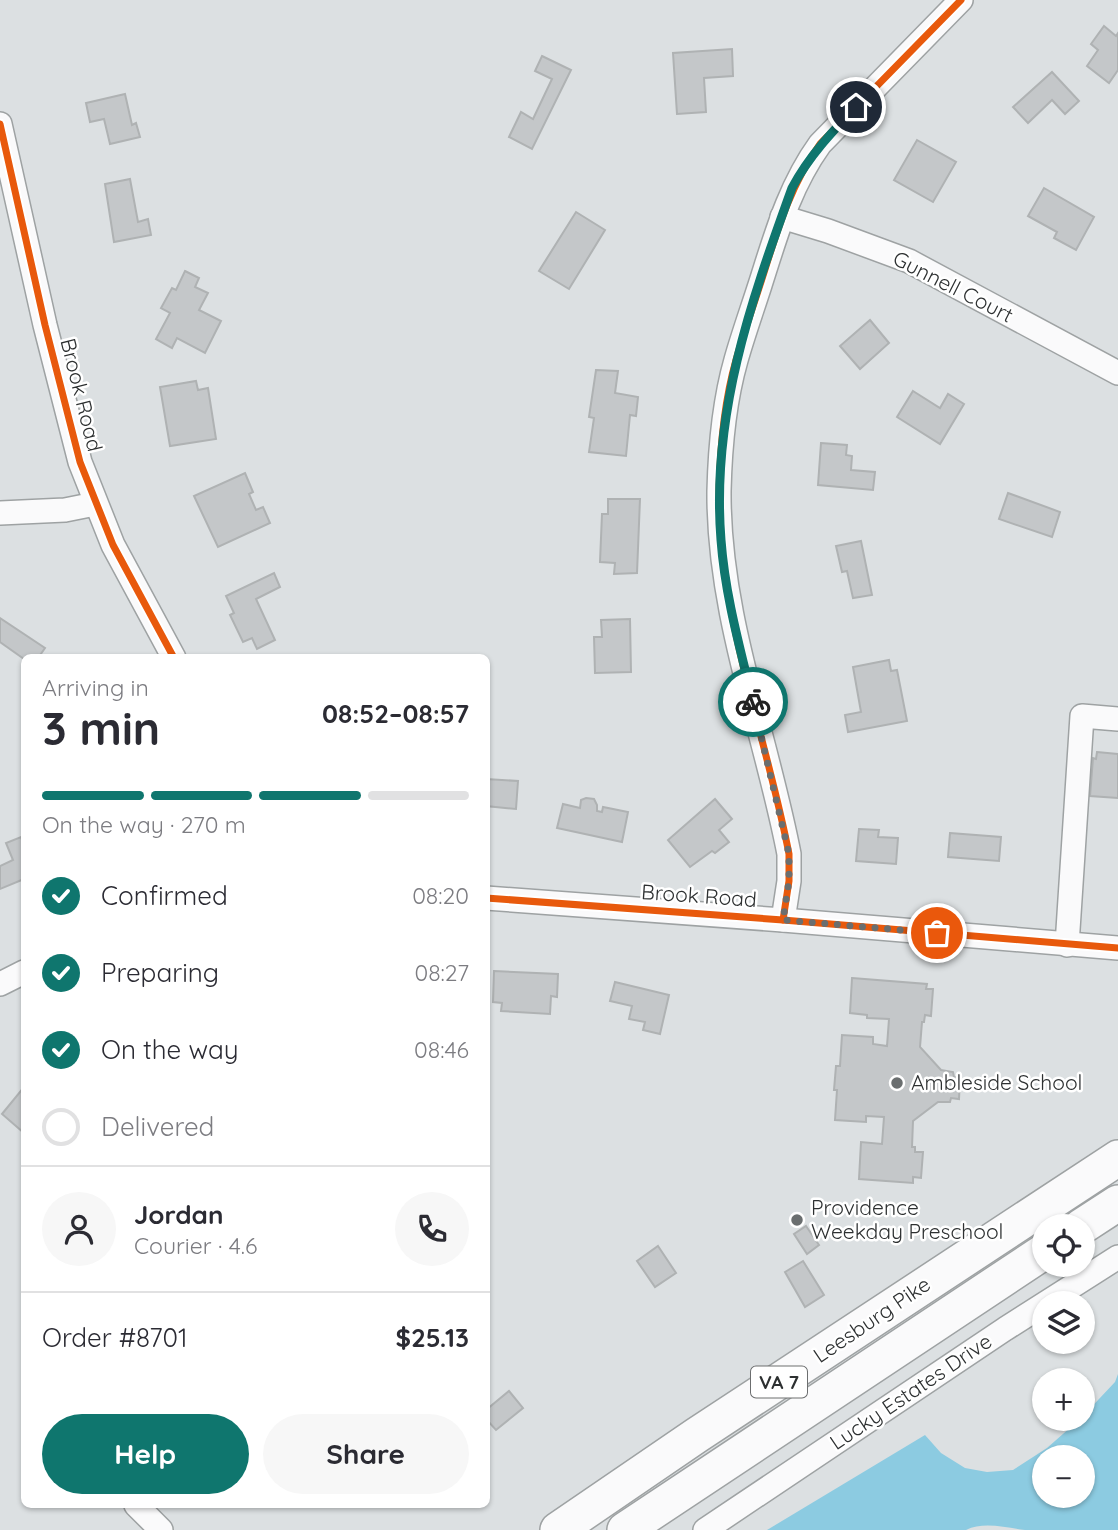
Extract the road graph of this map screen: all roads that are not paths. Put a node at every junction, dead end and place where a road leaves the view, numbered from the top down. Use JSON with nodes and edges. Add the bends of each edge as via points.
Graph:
{"nodes":[{"id":1,"x":961,"y":0,"type":"edge"},
{"id":2,"x":0,"y":124,"type":"edge"},
{"id":3,"x":8,"y":191,"type":"edge"},
{"id":4,"x":782,"y":217,"type":"junction"},
{"id":5,"x":1118,"y":373,"type":"edge"},
{"id":6,"x":95,"y":504,"type":"junction"},
{"id":7,"x":0,"y":513,"type":"edge"},
{"id":8,"x":172,"y":654,"type":"edge"},
{"id":9,"x":1118,"y":719,"type":"edge"},
{"id":10,"x":490,"y":898,"type":"edge"},
{"id":11,"x":783,"y":920,"type":"junction"},
{"id":12,"x":1067,"y":945,"type":"junction"},
{"id":13,"x":1118,"y":948,"type":"edge"},
{"id":14,"x":21,"y":974,"type":"edge"},
{"id":15,"x":0,"y":984,"type":"edge"},
{"id":16,"x":1118,"y":1132,"type":"edge"},
{"id":17,"x":1118,"y":1158,"type":"edge"},
{"id":18,"x":1118,"y":1203,"type":"edge"},
{"id":19,"x":1095,"y":1218,"type":"edge"},
{"id":20,"x":1000,"y":1234,"type":"junction"},
{"id":21,"x":1118,"y":1257,"type":"edge"},
{"id":22,"x":1032,"y":1260,"type":"edge"},
{"id":23,"x":139,"y":1508,"type":"edge"},
{"id":24,"x":160,"y":1530,"type":"edge"},
{"id":25,"x":558,"y":1530,"type":"edge"},
{"id":26,"x":625,"y":1530,"type":"edge"},
{"id":27,"x":705,"y":1530,"type":"edge"}],
"edges":[{"from":1,"to":4,"type":"street","via":[[820,144],[792,188]]},
{"from":2,"to":3,"type":"street","name":"Brook Road"},
{"from":3,"to":6,"type":"street","name":"Brook Road"},
{"from":4,"to":5,"type":"street","name":"Gunnell Court","via":[[909,261]]},
{"from":4,"to":11,"type":"street","via":[[735,362],[719,492],[727,586],[789,854]]},
{"from":6,"to":7,"type":"street"},
{"from":6,"to":8,"type":"street","name":"Brook Road"},
{"from":9,"to":12,"type":"street","via":[[1082,716]]},
{"from":10,"to":11,"type":"street","name":"Brook Road"},
{"from":11,"to":12,"type":"street","name":"Brook Road"},
{"from":12,"to":13,"type":"street","name":"Brook Road"},
{"from":14,"to":15,"type":"street"},
{"from":16,"to":20,"type":"highway"},
{"from":17,"to":20,"type":"highway","name":"Leesburg Pike","number":"VA 7"},
{"from":18,"to":19,"type":"highway"},
{"from":20,"to":25,"type":"highway","name":"Leesburg Pike","number":"VA 7"},
{"from":21,"to":27,"type":"street","name":"Lucky Estates Drive"},
{"from":22,"to":26,"type":"highway","name":"Leesburg Pike","number":"VA 7"},
{"from":23,"to":24,"type":"street"}]}
